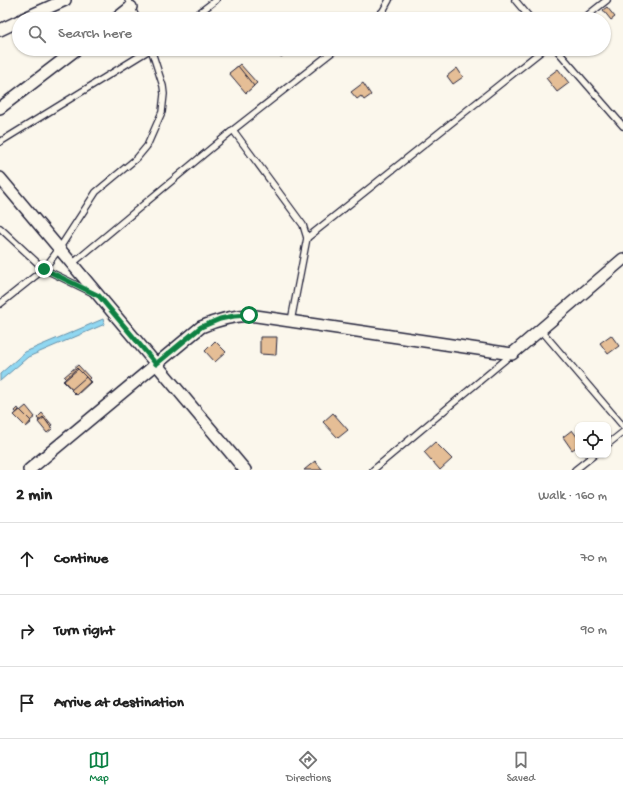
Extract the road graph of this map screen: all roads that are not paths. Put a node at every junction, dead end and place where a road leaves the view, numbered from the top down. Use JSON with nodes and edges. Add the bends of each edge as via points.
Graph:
{"nodes":[{"id":1,"x":65,"y":0,"type":"edge"},
{"id":2,"x":216,"y":0,"type":"edge"},
{"id":3,"x":389,"y":0,"type":"edge"},
{"id":4,"x":515,"y":0,"type":"edge"},
{"id":5,"x":607,"y":0,"type":"edge"},
{"id":6,"x":129,"y":4,"type":"edge"},
{"id":7,"x":38,"y":12,"type":"edge"},
{"id":8,"x":122,"y":12,"type":"edge"},
{"id":9,"x":200,"y":12,"type":"edge"},
{"id":10,"x":382,"y":12,"type":"edge"},
{"id":11,"x":525,"y":12,"type":"edge"},
{"id":12,"x":592,"y":12,"type":"edge"},
{"id":13,"x":12,"y":24,"type":"edge"},
{"id":14,"x":0,"y":30,"type":"edge"},
{"id":15,"x":68,"y":56,"type":"edge"},
{"id":16,"x":140,"y":56,"type":"edge"},
{"id":17,"x":153,"y":56,"type":"edge"},
{"id":18,"x":327,"y":56,"type":"edge"},
{"id":19,"x":535,"y":56,"type":"edge"},
{"id":20,"x":562,"y":56,"type":"edge"},
{"id":21,"x":0,"y":108,"type":"edge"},
{"id":22,"x":623,"y":126,"type":"edge"},
{"id":23,"x":233,"y":130,"type":"junction"},
{"id":24,"x":0,"y":142,"type":"edge"},
{"id":25,"x":0,"y":178,"type":"edge"},
{"id":26,"x":0,"y":228,"type":"edge"},
{"id":27,"x":307,"y":238,"type":"junction"},
{"id":28,"x":59,"y":249,"type":"junction"},
{"id":29,"x":623,"y":259,"type":"edge"},
{"id":30,"x":72,"y":264,"type":"junction"},
{"id":31,"x":44,"y":269,"type":"junction"},
{"id":32,"x":99,"y":296,"type":"junction"},
{"id":33,"x":0,"y":304,"type":"edge"},
{"id":34,"x":291,"y":320,"type":"junction"},
{"id":35,"x":540,"y":330,"type":"junction"},
{"id":36,"x":512,"y":354,"type":"junction"},
{"id":37,"x":156,"y":364,"type":"junction"},
{"id":38,"x":623,"y":426,"type":"edge"},
{"id":39,"x":623,"y":432,"type":"edge"},
{"id":40,"x":611,"y":442,"type":"edge"},
{"id":41,"x":590,"y":458,"type":"edge"},
{"id":42,"x":577,"y":469,"type":"edge"},
{"id":43,"x":29,"y":470,"type":"edge"},
{"id":44,"x":245,"y":470,"type":"edge"},
{"id":45,"x":373,"y":470,"type":"edge"}],
"edges":[{"from":1,"to":7,"type":"street"},
{"from":2,"to":9,"type":"lane"},
{"from":3,"to":10,"type":"lane"},
{"from":4,"to":11,"type":"lane"},
{"from":5,"to":12,"type":"lane"},
{"from":6,"to":8,"type":"street"},
{"from":13,"to":14,"type":"street"},
{"from":15,"to":21,"type":"street"},
{"from":16,"to":24,"type":"lane"},
{"from":17,"to":28,"type":"lane","via":[[164,94],[162,112],[150,140],[137,158],[96,192]]},
{"from":18,"to":23,"type":"lane"},
{"from":19,"to":27,"type":"lane"},
{"from":20,"to":22,"type":"lane"},
{"from":23,"to":27,"type":"lane","via":[[303,225]]},
{"from":23,"to":30,"type":"lane"},
{"from":25,"to":28,"type":"street"},
{"from":26,"to":31,"type":"lane"},
{"from":27,"to":34,"type":"lane"},
{"from":28,"to":30,"type":"street"},
{"from":28,"to":31,"type":"lane"},
{"from":29,"to":35,"type":"street"},
{"from":30,"to":32,"type":"street"},
{"from":31,"to":32,"type":"lane"},
{"from":31,"to":33,"type":"lane"},
{"from":32,"to":37,"type":"street"},
{"from":34,"to":36,"type":"street"},
{"from":34,"to":37,"type":"street","via":[[249,315],[220,319],[201,327]]},
{"from":35,"to":36,"type":"street"},
{"from":35,"to":38,"type":"lane"},
{"from":36,"to":45,"type":"lane"},
{"from":37,"to":43,"type":"street"},
{"from":37,"to":44,"type":"street"},
{"from":39,"to":40,"type":"lane"},
{"from":41,"to":42,"type":"lane"}]}
